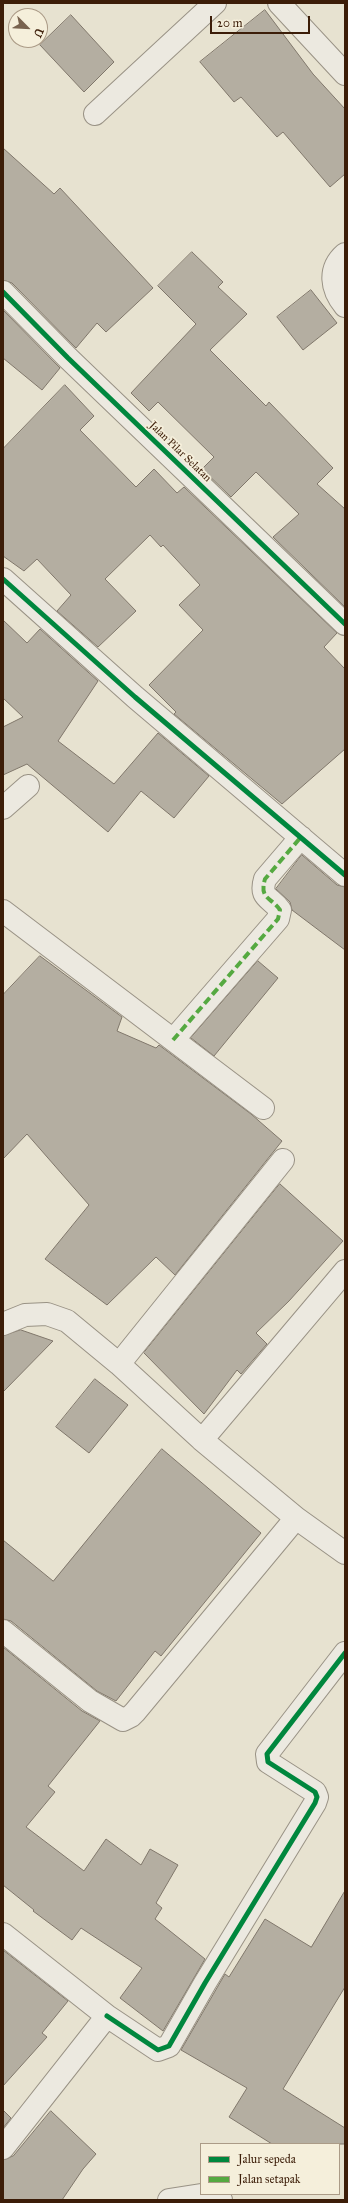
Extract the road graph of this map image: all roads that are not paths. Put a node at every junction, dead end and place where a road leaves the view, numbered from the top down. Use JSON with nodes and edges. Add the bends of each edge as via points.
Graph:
{"nodes":[{"id":1,"x":214,"y":3,"type":"edge"},
{"id":2,"x":278,"y":3,"type":"edge"},
{"id":3,"x":345,"y":74,"type":"edge"},
{"id":4,"x":95,"y":114,"type":"dead end"},
{"id":5,"x":345,"y":254,"type":"edge"},
{"id":6,"x":3,"y":292,"type":"edge"},
{"id":7,"x":345,"y":306,"type":"edge"},
{"id":8,"x":3,"y":579,"type":"edge"},
{"id":9,"x":345,"y":624,"type":"edge"},
{"id":10,"x":28,"y":786,"type":"dead end"},
{"id":11,"x":3,"y":808,"type":"edge"},
{"id":12,"x":301,"y":837,"type":"junction"},
{"id":13,"x":345,"y":875,"type":"edge"},
{"id":14,"x":3,"y":911,"type":"edge"},
{"id":15,"x":173,"y":1040,"type":"junction"},
{"id":16,"x":263,"y":1108,"type":"dead end"},
{"id":17,"x":283,"y":1160,"type":"dead end"},
{"id":18,"x":345,"y":1271,"type":"edge"},
{"id":19,"x":3,"y":1324,"type":"edge"},
{"id":20,"x":119,"y":1364,"type":"junction"},
{"id":21,"x":202,"y":1440,"type":"junction"},
{"id":22,"x":296,"y":1518,"type":"junction"},
{"id":23,"x":345,"y":1553,"type":"edge"},
{"id":24,"x":3,"y":1631,"type":"edge"},
{"id":25,"x":345,"y":1653,"type":"edge"},
{"id":26,"x":3,"y":1934,"type":"edge"},
{"id":27,"x":107,"y":2016,"type":"junction"},
{"id":28,"x":3,"y":2148,"type":"edge"},
{"id":29,"x":169,"y":2200,"type":"edge"},
{"id":30,"x":221,"y":2200,"type":"edge"}],
"edges":[{"from":1,"to":4,"type":"street"},
{"from":2,"to":3,"type":"street"},
{"from":5,"to":7,"type":"street","via":[[337,261],[332,275],[334,289]]},
{"from":6,"to":9,"type":"street","name":"Jalan Pilar Selatan","via":[[68,358]]},
{"from":8,"to":12,"type":"street","via":[[136,697]]},
{"from":10,"to":11,"type":"street"},
{"from":12,"to":13,"type":"street"},
{"from":12,"to":15,"type":"street","via":[[265,879],[263,885],[265,897],[280,910],[278,919]]},
{"from":14,"to":15,"type":"street"},
{"from":15,"to":16,"type":"street"},
{"from":17,"to":20,"type":"street"},
{"from":18,"to":21,"type":"street"},
{"from":19,"to":20,"type":"street","via":[[25,1315],[47,1314],[67,1321]]},
{"from":20,"to":21,"type":"street"},
{"from":21,"to":22,"type":"street"},
{"from":22,"to":23,"type":"street"},
{"from":22,"to":24,"type":"street","via":[[127,1719],[123,1720],[90,1701]]},
{"from":25,"to":27,"type":"street","via":[[267,1754],[268,1762],[315,1792],[315,1803],[205,1983],[170,2046],[158,2050]]},
{"from":26,"to":27,"type":"street"},
{"from":27,"to":28,"type":"street"},
{"from":29,"to":30,"type":"street","via":[[201,2195]]}]}
